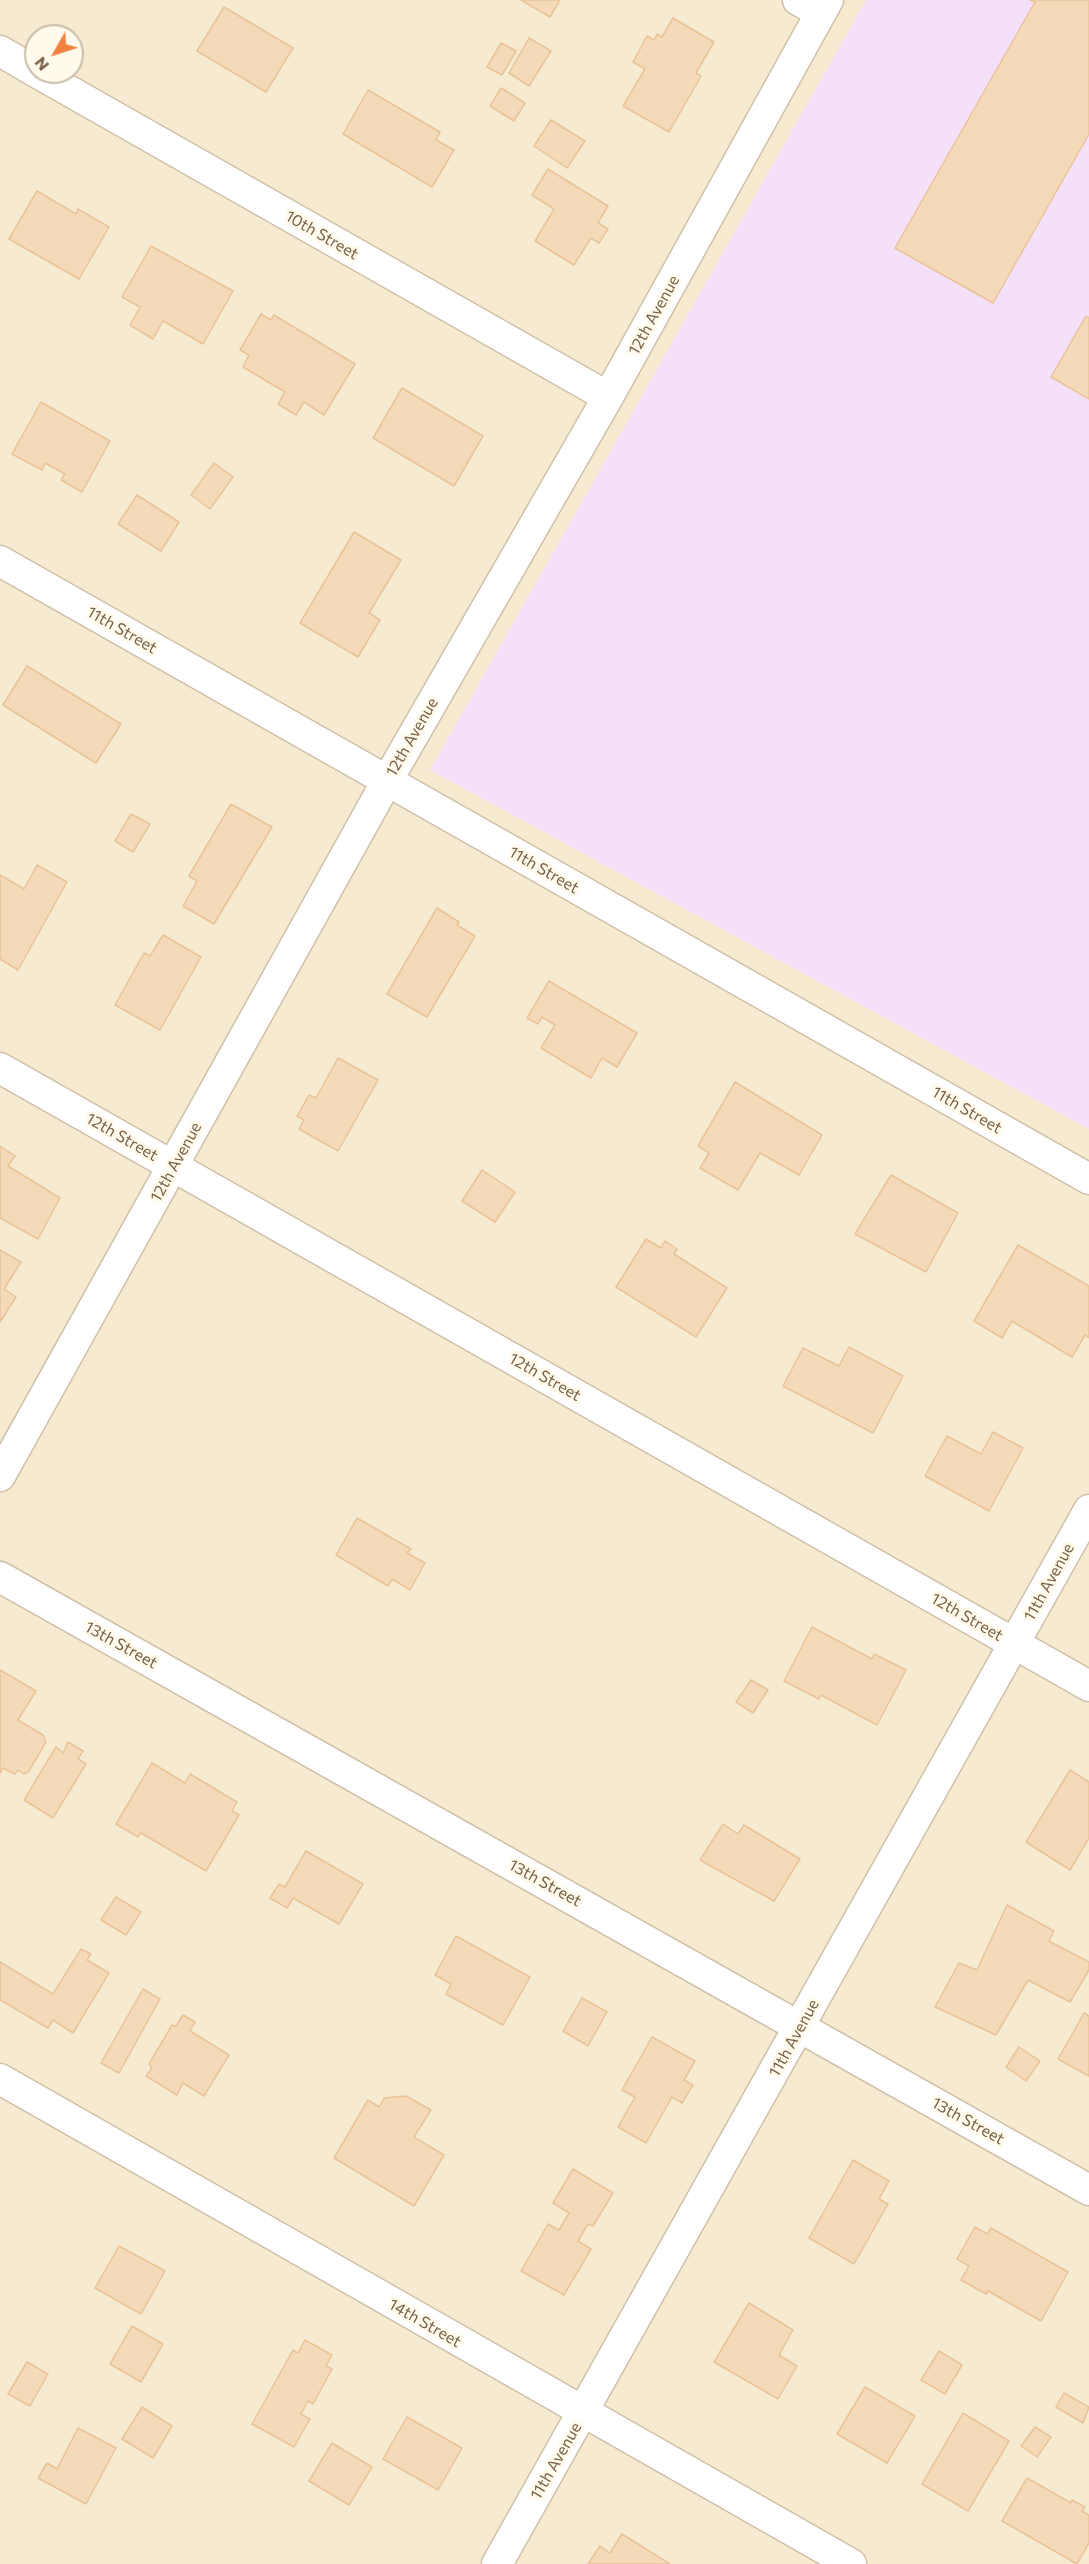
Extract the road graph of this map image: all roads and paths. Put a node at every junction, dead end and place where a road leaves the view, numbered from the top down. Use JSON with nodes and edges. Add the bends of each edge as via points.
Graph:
{"nodes":[{"id":1,"x":816,"y":4,"type":"edge"},
{"id":2,"x":0,"y":51,"type":"edge"},
{"id":3,"x":24,"y":65,"type":"edge"},
{"id":4,"x":57,"y":84,"type":"edge"},
{"id":5,"x":608,"y":398,"type":"junction"},
{"id":6,"x":0,"y":561,"type":"edge"},
{"id":7,"x":387,"y":781,"type":"junction"},
{"id":8,"x":0,"y":1068,"type":"edge"},
{"id":9,"x":174,"y":1166,"type":"junction"},
{"id":10,"x":1089,"y":1179,"type":"edge"},
{"id":11,"x":0,"y":1476,"type":"edge"},
{"id":12,"x":1089,"y":1510,"type":"edge"},
{"id":13,"x":0,"y":1577,"type":"edge"},
{"id":14,"x":1015,"y":1644,"type":"junction"},
{"id":15,"x":1089,"y":1686,"type":"edge"},
{"id":16,"x":801,"y":2027,"type":"junction"},
{"id":17,"x":0,"y":2079,"type":"edge"},
{"id":18,"x":1089,"y":2190,"type":"edge"},
{"id":19,"x":583,"y":2414,"type":"junction"},
{"id":20,"x":497,"y":2564,"type":"edge"},
{"id":21,"x":850,"y":2564,"type":"edge"}],
"edges":[{"from":1,"to":5,"type":"street","name":"12th Avenue"},
{"from":2,"to":3,"type":"street","name":"10th Street"},
{"from":4,"to":5,"type":"street","name":"10th Street"},
{"from":5,"to":7,"type":"street","name":"12th Avenue"},
{"from":6,"to":7,"type":"street","name":"11th Street"},
{"from":7,"to":9,"type":"street","name":"12th Avenue"},
{"from":7,"to":10,"type":"street","name":"11th Street"},
{"from":8,"to":9,"type":"street","name":"12th Street"},
{"from":9,"to":11,"type":"street","name":"12th Avenue"},
{"from":9,"to":14,"type":"street","name":"12th Street"},
{"from":12,"to":14,"type":"street","name":"11th Avenue"},
{"from":13,"to":16,"type":"street","name":"13th Street"},
{"from":14,"to":15,"type":"street","name":"12th Street"},
{"from":14,"to":16,"type":"street","name":"11th Avenue"},
{"from":16,"to":18,"type":"street","name":"13th Street"},
{"from":16,"to":19,"type":"street","name":"11th Avenue"},
{"from":17,"to":19,"type":"street","name":"14th Street"},
{"from":19,"to":20,"type":"street","name":"11th Avenue"},
{"from":19,"to":21,"type":"street","name":"14th Street"}]}
